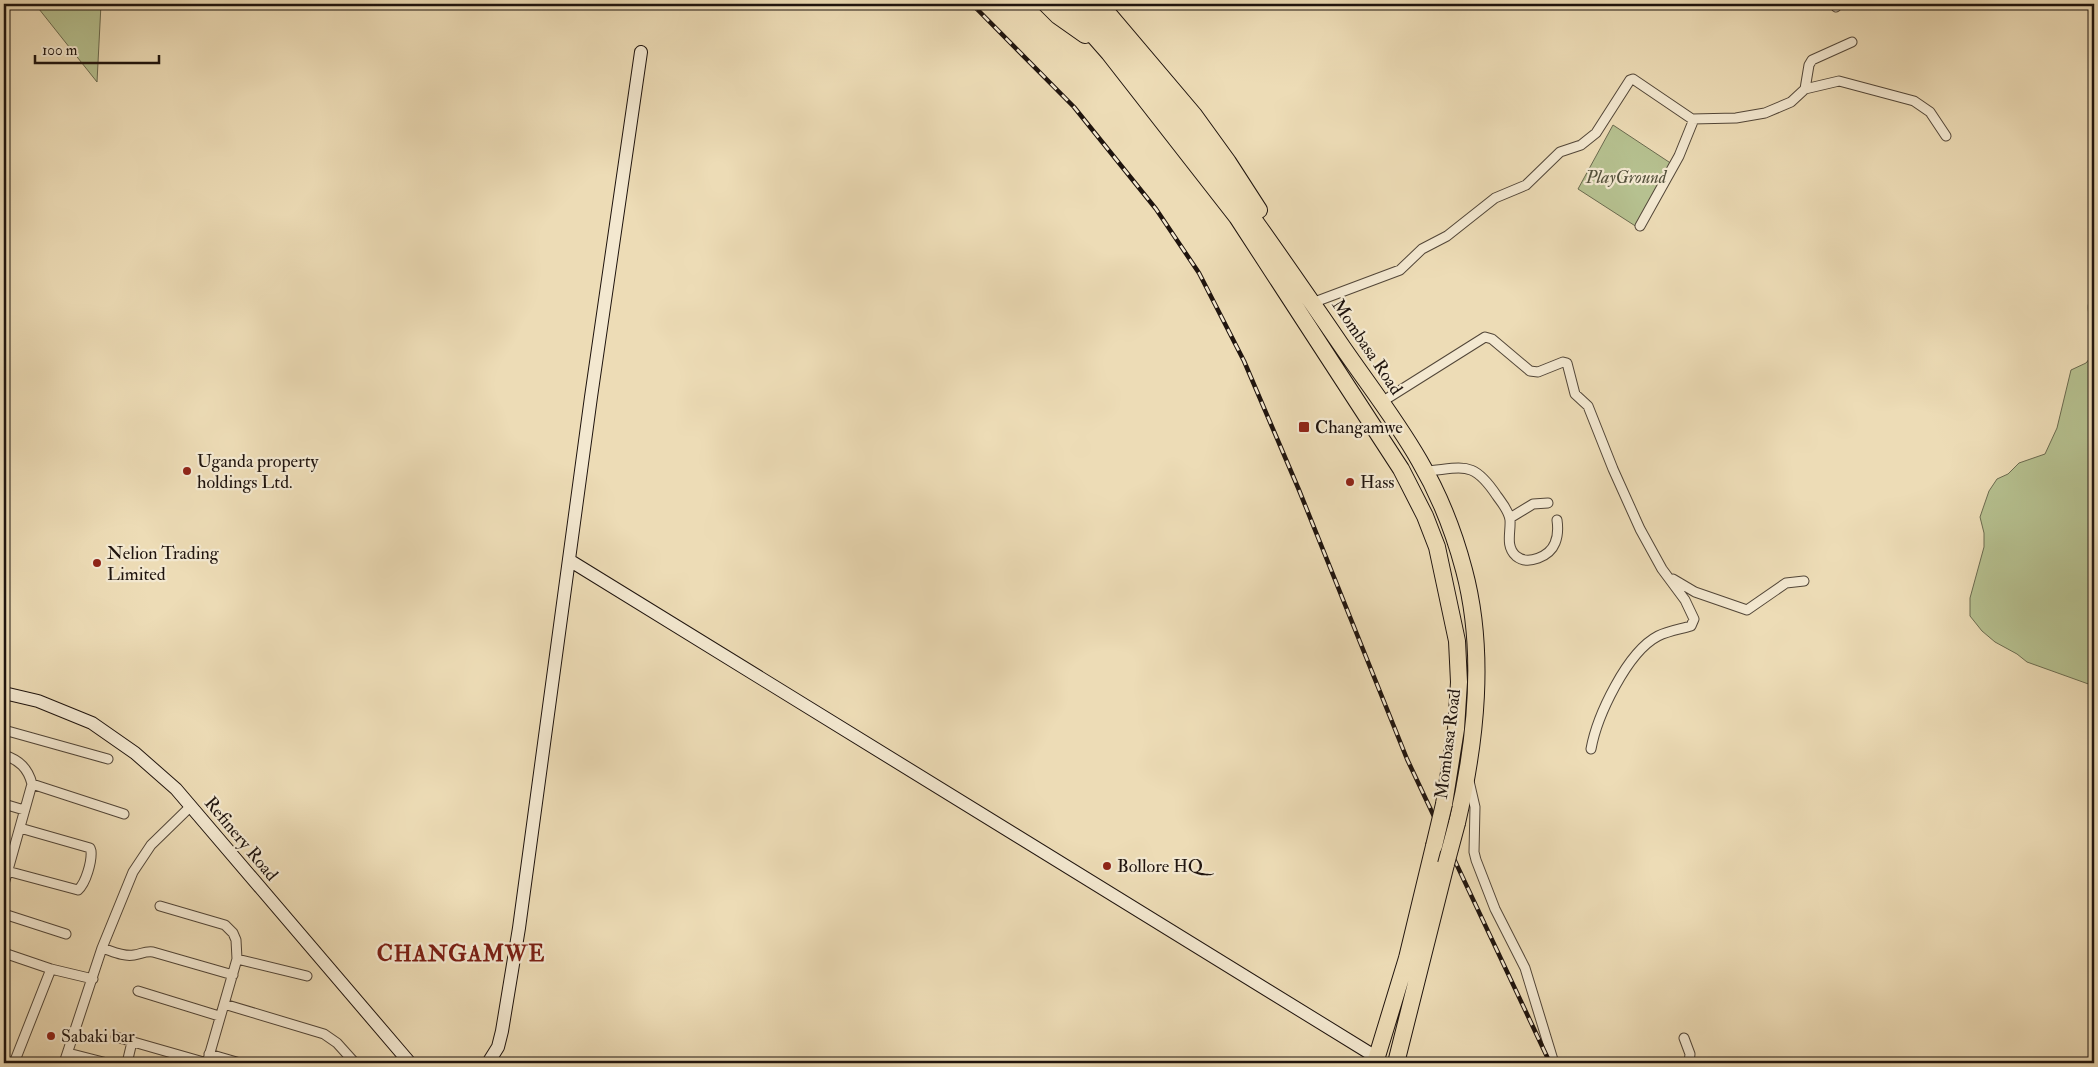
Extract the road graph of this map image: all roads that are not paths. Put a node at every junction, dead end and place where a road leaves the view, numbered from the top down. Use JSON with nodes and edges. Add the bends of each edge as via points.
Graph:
{"nodes":[{"id":1,"x":1046,"y":4,"type":"edge"},
{"id":2,"x":1066,"y":4,"type":"edge"},
{"id":3,"x":1080,"y":4,"type":"edge"},
{"id":4,"x":1100,"y":4,"type":"edge"},
{"id":5,"x":1852,"y":42,"type":"dead end"},
{"id":6,"x":641,"y":52,"type":"dead end"},
{"id":7,"x":1109,"y":53,"type":"junction"},
{"id":8,"x":1805,"y":89,"type":"junction"},
{"id":9,"x":1694,"y":119,"type":"junction"},
{"id":10,"x":1946,"y":136,"type":"dead end"},
{"id":11,"x":1640,"y":226,"type":"dead end"},
{"id":12,"x":1295,"y":279,"type":"junction"},
{"id":13,"x":1312,"y":303,"type":"junction"},
{"id":14,"x":1380,"y":402,"type":"junction"},
{"id":15,"x":1425,"y":471,"type":"junction"},
{"id":16,"x":1548,"y":503,"type":"dead end"},
{"id":17,"x":1510,"y":518,"type":"junction"},
{"id":18,"x":1557,"y":520,"type":"dead end"},
{"id":19,"x":569,"y":560,"type":"junction"},
{"id":20,"x":1668,"y":577,"type":"junction"},
{"id":21,"x":1804,"y":581,"type":"dead end"},
{"id":22,"x":4,"y":693,"type":"edge"},
{"id":23,"x":4,"y":730,"type":"edge"},
{"id":24,"x":1591,"y":749,"type":"dead end"},
{"id":25,"x":4,"y":755,"type":"edge"},
{"id":26,"x":108,"y":759,"type":"dead end"},
{"id":27,"x":1468,"y":776,"type":"junction"},
{"id":28,"x":32,"y":784,"type":"junction"},
{"id":29,"x":4,"y":804,"type":"edge"},
{"id":30,"x":190,"y":806,"type":"junction"},
{"id":31,"x":24,"y":810,"type":"junction"},
{"id":32,"x":124,"y":814,"type":"dead end"},
{"id":33,"x":20,"y":828,"type":"junction"},
{"id":34,"x":7,"y":856,"type":"edge"},
{"id":35,"x":8,"y":871,"type":"junction"},
{"id":36,"x":4,"y":884,"type":"edge"},
{"id":37,"x":160,"y":906,"type":"dead end"},
{"id":38,"x":4,"y":914,"type":"edge"},
{"id":39,"x":66,"y":934,"type":"dead end"},
{"id":40,"x":102,"y":948,"type":"junction"},
{"id":41,"x":4,"y":954,"type":"edge"},
{"id":42,"x":237,"y":959,"type":"junction"},
{"id":43,"x":50,"y":969,"type":"junction"},
{"id":44,"x":232,"y":975,"type":"junction"},
{"id":45,"x":307,"y":976,"type":"dead end"},
{"id":46,"x":93,"y":979,"type":"junction"},
{"id":47,"x":138,"y":991,"type":"dead end"},
{"id":48,"x":224,"y":1004,"type":"junction"},
{"id":49,"x":219,"y":1016,"type":"junction"},
{"id":50,"x":116,"y":1037,"type":"dead end"},
{"id":51,"x":1684,"y":1038,"type":"dead end"},
{"id":52,"x":132,"y":1042,"type":"junction"},
{"id":53,"x":68,"y":1053,"type":"junction"},
{"id":54,"x":207,"y":1060,"type":"edge"},
{"id":55,"x":1376,"y":1060,"type":"edge"},
{"id":56,"x":14,"y":1063,"type":"edge"},
{"id":57,"x":64,"y":1063,"type":"edge"},
{"id":58,"x":108,"y":1063,"type":"edge"},
{"id":59,"x":126,"y":1063,"type":"edge"},
{"id":60,"x":240,"y":1063,"type":"edge"},
{"id":61,"x":355,"y":1063,"type":"edge"},
{"id":62,"x":410,"y":1063,"type":"edge"},
{"id":63,"x":488,"y":1063,"type":"edge"},
{"id":64,"x":1396,"y":1063,"type":"edge"},
{"id":65,"x":1554,"y":1063,"type":"edge"},
{"id":66,"x":1689,"y":1063,"type":"edge"}],
"edges":[{"from":1,"to":7,"type":"highway"},
{"from":2,"to":7,"type":"highway","name":"Mombasa Road"},
{"from":3,"to":12,"type":"highway","name":"Mombasa Road","via":[[1167,104]]},
{"from":4,"to":12,"type":"highway","via":[[1194,115],[1228,162],[1272,230]]},
{"from":5,"to":8,"type":"street","via":[[1812,60]]},
{"from":6,"to":19,"type":"street"},
{"from":7,"to":55,"type":"highway","name":"Mombasa Road","bridge":true,"via":[[1238,217],[1401,469],[1437,547],[1457,642],[1456,729],[1444,804],[1407,958]]},
{"from":8,"to":9,"type":"street","via":[[1791,102],[1765,113],[1736,118]]},
{"from":8,"to":10,"type":"street","via":[[1839,81],[1911,100],[1930,112]]},
{"from":9,"to":11,"type":"street","via":[[1679,156]]},
{"from":9,"to":13,"type":"street","via":[[1630,80],[1596,133],[1581,145],[1560,152],[1526,186],[1495,198],[1447,236],[1422,249],[1400,270]]},
{"from":12,"to":13,"type":"highway","name":"Mombasa Road"},
{"from":13,"to":14,"type":"highway","name":"Mombasa Road"},
{"from":14,"to":15,"type":"highway","name":"Mombasa Road"},
{"from":14,"to":20,"type":"street","via":[[1485,336],[1530,371],[1538,372],[1565,362],[1575,394],[1588,406],[1640,529]]},
{"from":15,"to":17,"type":"street","via":[[1474,470],[1487,483]]},
{"from":15,"to":27,"type":"highway","name":"Mombasa Road","via":[[1446,515],[1464,570],[1472,616],[1475,710]]},
{"from":16,"to":17,"type":"street","via":[[1533,504]]},
{"from":17,"to":18,"type":"street","via":[[1509,543],[1516,556],[1523,560],[1532,560],[1550,550],[1556,541]]},
{"from":19,"to":55,"type":"street"},
{"from":19,"to":63,"type":"street","via":[[516,947],[498,1047]]},
{"from":20,"to":21,"type":"street","via":[[1695,592],[1747,610],[1786,584]]},
{"from":20,"to":24,"type":"street","via":[[1686,600],[1694,617],[1693,624],[1658,636],[1635,655],[1602,713]]},
{"from":22,"to":30,"type":"street","name":"Refinery Road","via":[[38,701],[92,723],[156,770]]},
{"from":23,"to":26,"type":"street"},
{"from":25,"to":28,"type":"street","via":[[21,763]]},
{"from":27,"to":64,"type":"highway","name":"Mombasa Road","bridge":true},
{"from":27,"to":65,"type":"street","via":[[1475,807],[1474,849],[1478,866],[1495,909],[1525,968]]},
{"from":28,"to":31,"type":"street"},
{"from":28,"to":32,"type":"street"},
{"from":29,"to":31,"type":"street"},
{"from":30,"to":40,"type":"street","via":[[142,856],[124,890]]},
{"from":30,"to":62,"type":"street","name":"Refinery Road"},
{"from":31,"to":33,"type":"street"},
{"from":33,"to":34,"type":"street"},
{"from":33,"to":35,"type":"street","via":[[86,847],[91,851],[90,860],[78,890]]},
{"from":34,"to":35,"type":"street"},
{"from":35,"to":36,"type":"street"},
{"from":37,"to":42,"type":"street","via":[[226,925],[236,940]]},
{"from":38,"to":39,"type":"street"},
{"from":40,"to":44,"type":"street","via":[[132,956],[153,952]]},
{"from":40,"to":46,"type":"street"},
{"from":41,"to":43,"type":"street"},
{"from":42,"to":44,"type":"street"},
{"from":42,"to":45,"type":"street"},
{"from":43,"to":46,"type":"street"},
{"from":43,"to":56,"type":"street"},
{"from":44,"to":48,"type":"street"},
{"from":46,"to":53,"type":"street"},
{"from":47,"to":49,"type":"street"},
{"from":48,"to":49,"type":"street"},
{"from":48,"to":61,"type":"street","via":[[324,1034]]},
{"from":49,"to":54,"type":"street"},
{"from":50,"to":52,"type":"street"},
{"from":51,"to":66,"type":"street","via":[[1690,1054]]},
{"from":52,"to":54,"type":"street"},
{"from":52,"to":59,"type":"street"},
{"from":53,"to":57,"type":"street"},
{"from":53,"to":58,"type":"street"},
{"from":54,"to":60,"type":"street"}]}
